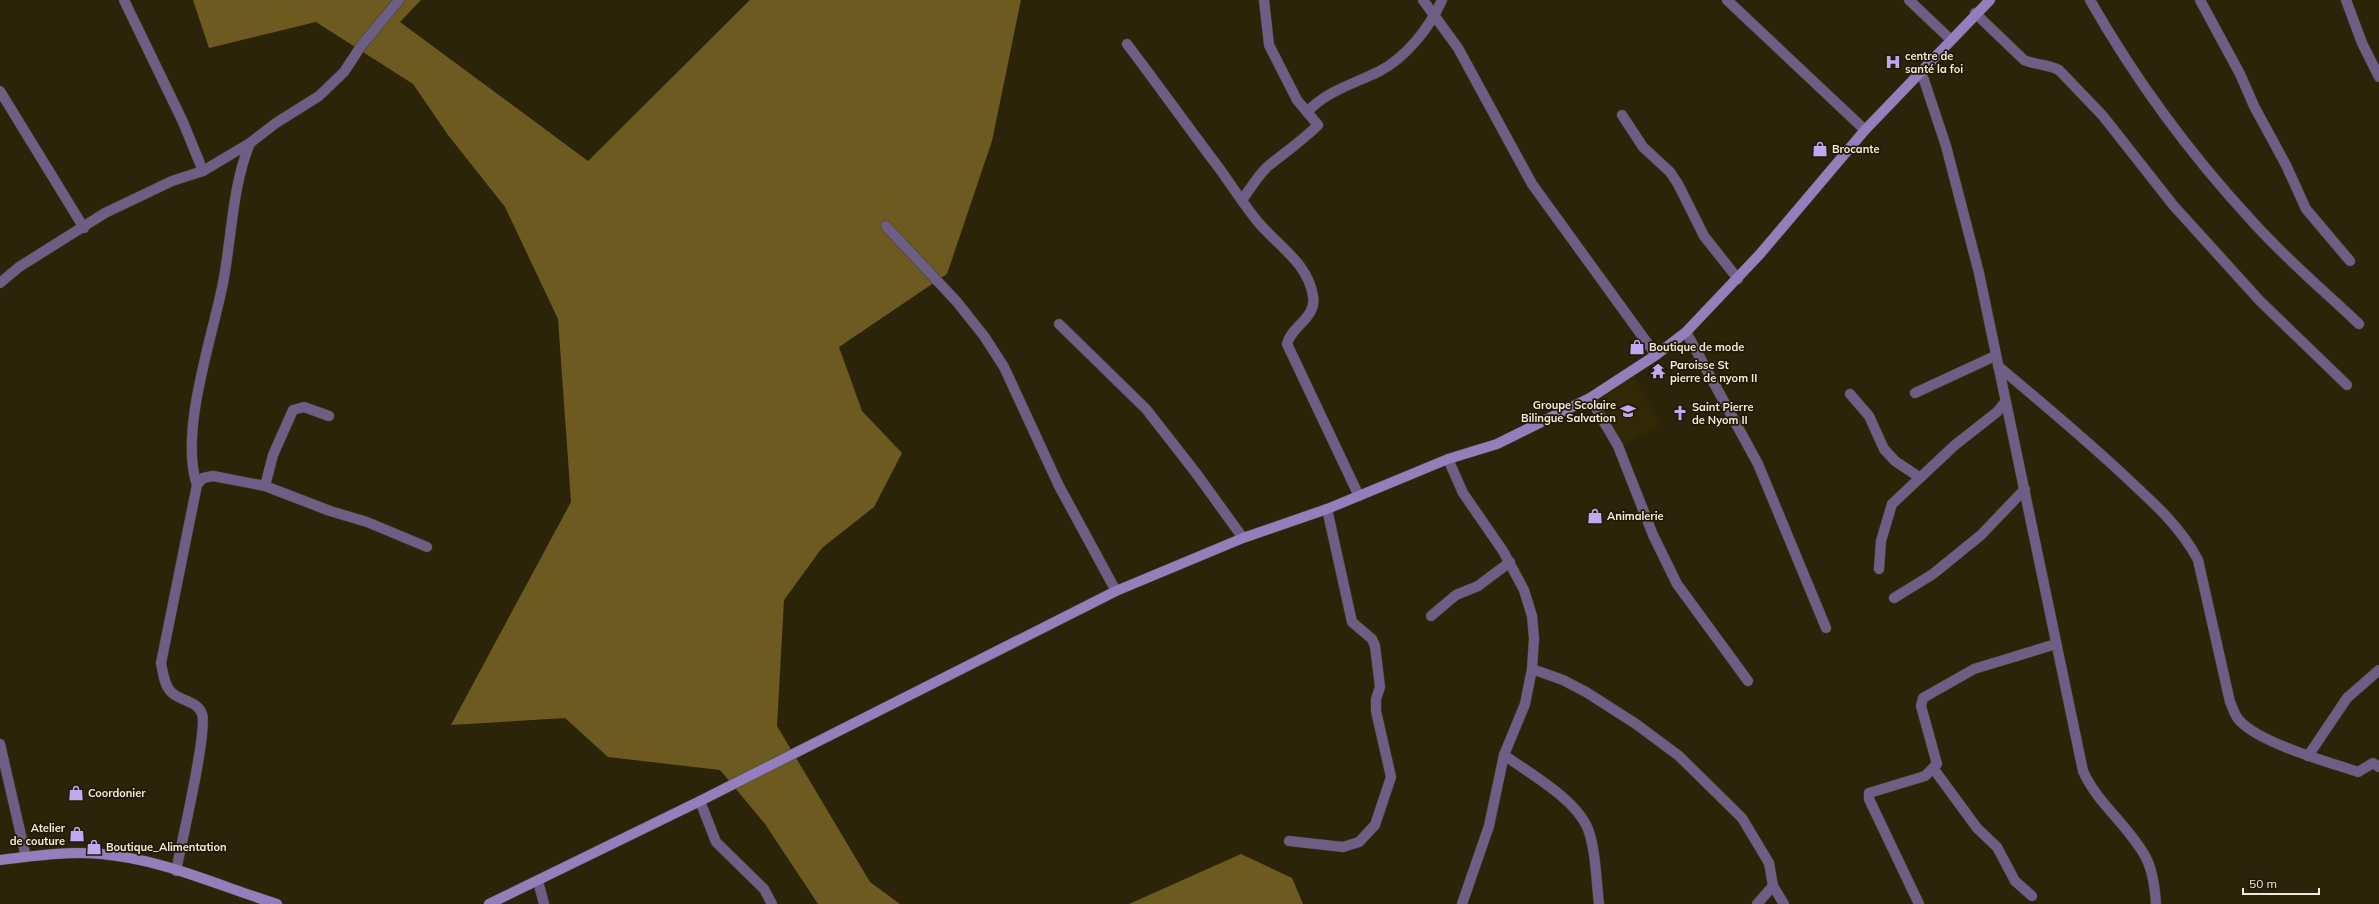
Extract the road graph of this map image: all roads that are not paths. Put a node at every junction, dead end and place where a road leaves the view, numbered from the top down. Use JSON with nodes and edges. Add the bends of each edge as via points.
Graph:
{"nodes":[{"id":1,"x":124,"y":0,"type":"edge"},
{"id":2,"x":399,"y":0,"type":"edge"},
{"id":3,"x":1264,"y":0,"type":"edge"},
{"id":4,"x":1423,"y":0,"type":"edge"},
{"id":5,"x":1442,"y":0,"type":"edge"},
{"id":6,"x":1727,"y":0,"type":"edge"},
{"id":7,"x":1909,"y":0,"type":"edge"},
{"id":8,"x":1990,"y":0,"type":"edge"},
{"id":9,"x":2090,"y":0,"type":"edge"},
{"id":10,"x":2200,"y":0,"type":"edge"},
{"id":11,"x":2346,"y":0,"type":"edge"},
{"id":12,"x":1975,"y":13,"type":"junction"},
{"id":13,"x":1434,"y":17,"type":"junction"},
{"id":14,"x":1950,"y":39,"type":"junction"},
{"id":15,"x":1127,"y":44,"type":"dead end"},
{"id":16,"x":1921,"y":71,"type":"junction"},
{"id":17,"x":2379,"y":77,"type":"edge"},
{"id":18,"x":0,"y":91,"type":"edge"},
{"id":19,"x":1308,"y":112,"type":"junction"},
{"id":20,"x":1622,"y":115,"type":"dead end"},
{"id":21,"x":1865,"y":130,"type":"junction"},
{"id":22,"x":250,"y":143,"type":"junction"},
{"id":23,"x":203,"y":171,"type":"junction"},
{"id":24,"x":1242,"y":200,"type":"junction"},
{"id":25,"x":886,"y":226,"type":"dead end"},
{"id":26,"x":84,"y":228,"type":"junction"},
{"id":27,"x":2350,"y":261,"type":"dead end"},
{"id":28,"x":1738,"y":279,"type":"junction"},
{"id":29,"x":0,"y":283,"type":"edge"},
{"id":30,"x":1059,"y":324,"type":"dead end"},
{"id":31,"x":2359,"y":324,"type":"dead end"},
{"id":32,"x":1686,"y":332,"type":"junction"},
{"id":33,"x":1656,"y":355,"type":"junction"},
{"id":34,"x":1996,"y":361,"type":"junction"},
{"id":35,"x":2347,"y":385,"type":"dead end"},
{"id":36,"x":1916,"y":393,"type":"dead end"},
{"id":37,"x":1850,"y":394,"type":"dead end"},
{"id":38,"x":1590,"y":398,"type":"junction"},
{"id":39,"x":2005,"y":402,"type":"junction"},
{"id":40,"x":329,"y":416,"type":"dead end"},
{"id":41,"x":1448,"y":459,"type":"junction"},
{"id":42,"x":1920,"y":477,"type":"junction"},
{"id":43,"x":196,"y":486,"type":"junction"},
{"id":44,"x":265,"y":486,"type":"junction"},
{"id":45,"x":2025,"y":489,"type":"junction"},
{"id":46,"x":1358,"y":496,"type":"junction"},
{"id":47,"x":1327,"y":509,"type":"junction"},
{"id":48,"x":1243,"y":538,"type":"junction"},
{"id":49,"x":427,"y":547,"type":"dead end"},
{"id":50,"x":1510,"y":562,"type":"junction"},
{"id":51,"x":1879,"y":569,"type":"dead end"},
{"id":52,"x":1116,"y":591,"type":"junction"},
{"id":53,"x":1894,"y":598,"type":"dead end"},
{"id":54,"x":1431,"y":616,"type":"dead end"},
{"id":55,"x":1826,"y":628,"type":"dead end"},
{"id":56,"x":2056,"y":644,"type":"junction"},
{"id":57,"x":1532,"y":669,"type":"junction"},
{"id":58,"x":2379,"y":670,"type":"edge"},
{"id":59,"x":1748,"y":681,"type":"dead end"},
{"id":60,"x":0,"y":744,"type":"edge"},
{"id":61,"x":1504,"y":755,"type":"junction"},
{"id":62,"x":2308,"y":756,"type":"junction"},
{"id":63,"x":2379,"y":766,"type":"edge"},
{"id":64,"x":1933,"y":768,"type":"junction"},
{"id":65,"x":700,"y":801,"type":"junction"},
{"id":66,"x":1289,"y":841,"type":"dead end"},
{"id":67,"x":26,"y":857,"type":"junction"},
{"id":68,"x":0,"y":860,"type":"edge"},
{"id":69,"x":176,"y":871,"type":"junction"},
{"id":70,"x":538,"y":881,"type":"junction"},
{"id":71,"x":1773,"y":886,"type":"junction"},
{"id":72,"x":2032,"y":896,"type":"dead end"},
{"id":73,"x":277,"y":904,"type":"edge"},
{"id":74,"x":489,"y":904,"type":"edge"},
{"id":75,"x":544,"y":904,"type":"edge"},
{"id":76,"x":772,"y":904,"type":"edge"},
{"id":77,"x":1462,"y":904,"type":"edge"},
{"id":78,"x":1599,"y":904,"type":"edge"},
{"id":79,"x":1757,"y":904,"type":"edge"},
{"id":80,"x":1784,"y":904,"type":"edge"},
{"id":81,"x":1918,"y":904,"type":"edge"},
{"id":82,"x":2156,"y":904,"type":"edge"}],
"edges":[{"from":1,"to":23,"type":"street","via":[[183,122]]},
{"from":2,"to":22,"type":"street","via":[[361,46],[344,72],[319,96],[276,122]]},
{"from":3,"to":19,"type":"street","via":[[1269,45],[1297,100]]},
{"from":4,"to":13,"type":"street"},
{"from":5,"to":13,"type":"street"},
{"from":6,"to":21,"type":"street"},
{"from":7,"to":14,"type":"street"},
{"from":8,"to":12,"type":"main road"},
{"from":9,"to":31,"type":"street","via":[[2112,38],[2201,163],[2253,223]]},
{"from":10,"to":27,"type":"street","via":[[2286,165],[2306,209]]},
{"from":11,"to":17,"type":"street","via":[[2362,43]]},
{"from":12,"to":14,"type":"main road"},
{"from":12,"to":35,"type":"street","via":[[2024,60],[2034,65],[2050,66],[2059,70],[2103,116],[2173,205],[2260,301]]},
{"from":13,"to":19,"type":"street","via":[[1413,43],[1392,63],[1323,97]]},
{"from":13,"to":33,"type":"street","via":[[1458,48],[1532,184]]},
{"from":14,"to":16,"type":"main road"},
{"from":15,"to":24,"type":"street"},
{"from":16,"to":21,"type":"main road"},
{"from":16,"to":34,"type":"street","via":[[1946,146],[1964,212]]},
{"from":18,"to":26,"type":"street"},
{"from":19,"to":24,"type":"street","via":[[1318,125],[1301,142],[1267,167]]},
{"from":20,"to":28,"type":"street","via":[[1643,147],[1670,172],[1704,236]]},
{"from":21,"to":28,"type":"main road"},
{"from":22,"to":23,"type":"street"},
{"from":22,"to":43,"type":"street","via":[[238,179],[223,283],[193,427],[190,451]]},
{"from":23,"to":26,"type":"street","via":[[166,184],[105,213]]},
{"from":24,"to":46,"type":"street","via":[[1258,223],[1296,260],[1308,279],[1314,296],[1313,306],[1310,314],[1288,338],[1287,344]]},
{"from":25,"to":52,"type":"street","via":[[957,302],[1004,367],[1059,486]]},
{"from":26,"to":29,"type":"street","via":[[19,267]]},
{"from":28,"to":32,"type":"main road"},
{"from":30,"to":48,"type":"street","via":[[1146,409]]},
{"from":32,"to":33,"type":"main road"},
{"from":32,"to":55,"type":"street","via":[[1758,464]]},
{"from":33,"to":38,"type":"main road"},
{"from":34,"to":36,"type":"street"},
{"from":34,"to":39,"type":"street"},
{"from":34,"to":62,"type":"street","via":[[2105,457],[2174,524],[2198,560],[2230,702],[2239,721],[2256,734]]},
{"from":37,"to":42,"type":"street","via":[[1869,416],[1884,450],[1895,461]]},
{"from":38,"to":41,"type":"main road","via":[[1497,444]]},
{"from":38,"to":59,"type":"street","via":[[1618,446],[1653,535],[1677,584]]},
{"from":39,"to":42,"type":"street","via":[[1997,412]]},
{"from":39,"to":45,"type":"street"},
{"from":40,"to":44,"type":"street","via":[[304,407],[293,410],[273,455]]},
{"from":41,"to":46,"type":"main road"},
{"from":41,"to":50,"type":"street","via":[[1462,493]]},
{"from":42,"to":51,"type":"street","via":[[1892,504],[1880,548]]},
{"from":43,"to":44,"type":"street","via":[[203,478],[212,476]]},
{"from":43,"to":69,"type":"street","via":[[161,663],[164,678],[171,692],[198,706],[203,715]]},
{"from":44,"to":49,"type":"street","via":[[367,522]]},
{"from":45,"to":53,"type":"street","via":[[1980,536],[1933,574]]},
{"from":45,"to":56,"type":"street"},
{"from":46,"to":47,"type":"main road"},
{"from":47,"to":48,"type":"main road"},
{"from":47,"to":66,"type":"street","via":[[1352,622],[1372,639],[1375,646],[1380,687],[1376,711],[1391,777],[1375,824],[1360,842],[1343,847]]},
{"from":48,"to":52,"type":"main road"},
{"from":50,"to":54,"type":"street","via":[[1478,586],[1456,595]]},
{"from":50,"to":57,"type":"street","via":[[1524,590],[1532,616]]},
{"from":52,"to":65,"type":"main road"},
{"from":56,"to":64,"type":"street","via":[[1974,669],[1923,698],[1921,706],[1936,758]]},
{"from":56,"to":82,"type":"street","via":[[2083,771],[2096,794],[2145,856],[2151,873]]},
{"from":57,"to":61,"type":"street","via":[[1525,704]]},
{"from":57,"to":71,"type":"street","via":[[1563,680],[1591,695],[1679,756],[1742,818],[1769,863]]},
{"from":58,"to":62,"type":"street","via":[[2347,698]]},
{"from":60,"to":67,"type":"street"},
{"from":61,"to":77,"type":"street","via":[[1489,826]]},
{"from":61,"to":78,"type":"street","via":[[1572,806],[1584,820],[1590,838]]},
{"from":62,"to":63,"type":"street","via":[[2358,772],[2373,763]]},
{"from":64,"to":72,"type":"street","via":[[1977,828],[1997,847],[2015,882]]},
{"from":64,"to":81,"type":"street","via":[[1925,776],[1872,790],[1868,796]]},
{"from":65,"to":70,"type":"main road"},
{"from":65,"to":76,"type":"street","via":[[716,842],[764,889]]},
{"from":67,"to":68,"type":"main road"},
{"from":67,"to":69,"type":"main road","via":[[100,854],[140,859]]},
{"from":69,"to":73,"type":"main road","via":[[209,879]]},
{"from":70,"to":74,"type":"main road"},
{"from":70,"to":75,"type":"street"},
{"from":71,"to":79,"type":"street"},
{"from":71,"to":80,"type":"street"}]}
